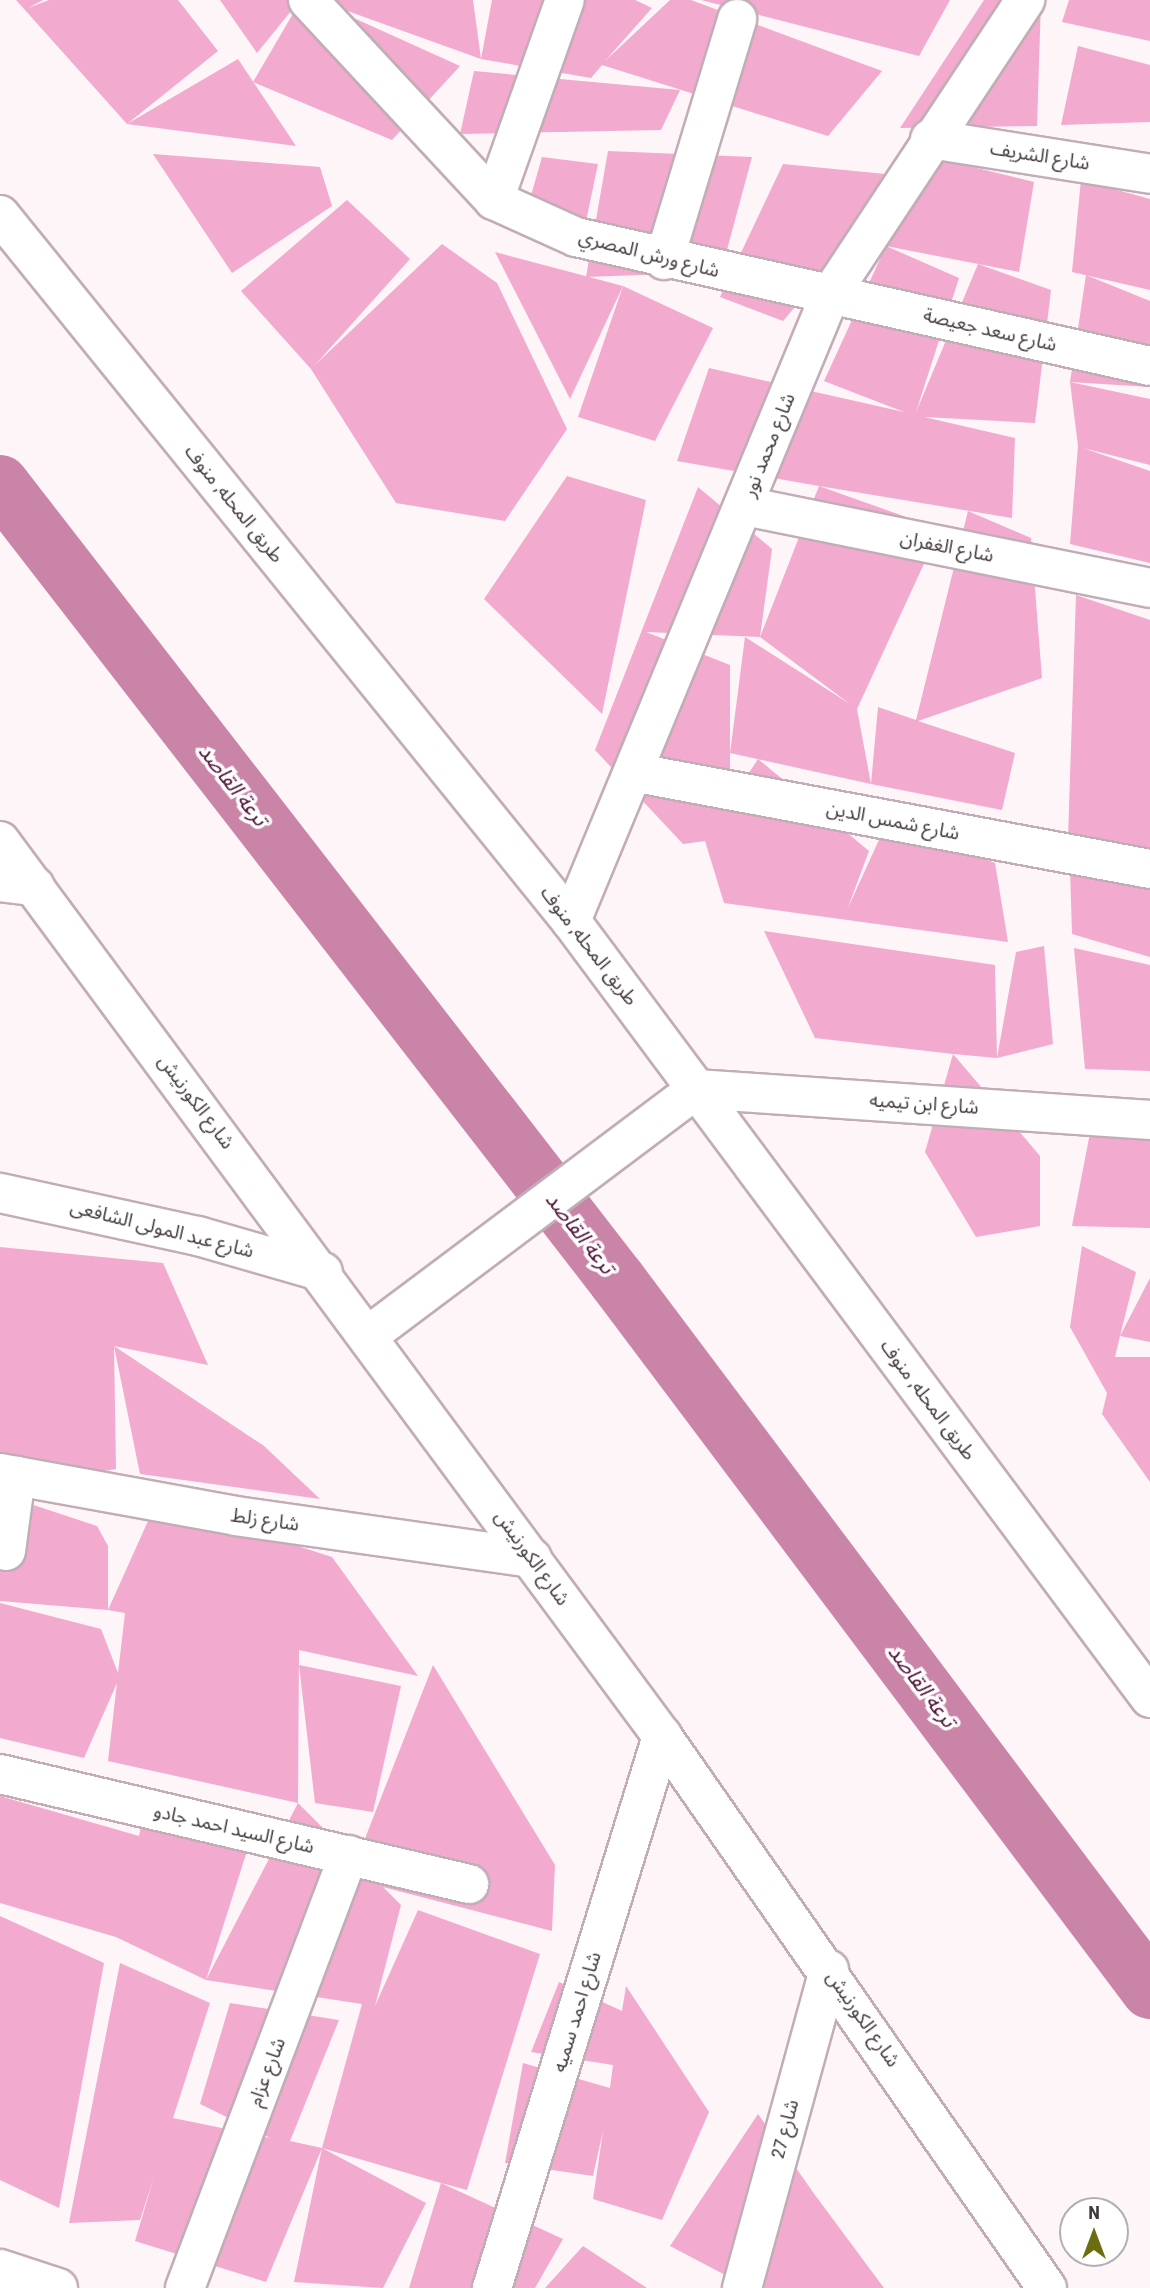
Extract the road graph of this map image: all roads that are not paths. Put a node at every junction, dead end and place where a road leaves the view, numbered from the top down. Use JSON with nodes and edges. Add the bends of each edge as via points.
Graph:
{"nodes":[{"id":1,"x":308,"y":0,"type":"edge"},
{"id":2,"x":565,"y":0,"type":"edge"},
{"id":3,"x":1025,"y":0,"type":"edge"},
{"id":4,"x":737,"y":19,"type":"dead end"},
{"id":5,"x":930,"y":139,"type":"junction"},
{"id":6,"x":1150,"y":174,"type":"edge"},
{"id":7,"x":494,"y":200,"type":"junction"},
{"id":8,"x":0,"y":215,"type":"edge"},
{"id":9,"x":664,"y":261,"type":"junction"},
{"id":10,"x":831,"y":295,"type":"junction"},
{"id":11,"x":1150,"y":366,"type":"edge"},
{"id":12,"x":744,"y":506,"type":"junction"},
{"id":13,"x":1150,"y":588,"type":"edge"},
{"id":14,"x":637,"y":773,"type":"junction"},
{"id":15,"x":0,"y":841,"type":"edge"},
{"id":16,"x":1150,"y":869,"type":"edge"},
{"id":17,"x":18,"y":884,"type":"edge"},
{"id":18,"x":572,"y":921,"type":"junction"},
{"id":19,"x":697,"y":1089,"type":"junction"},
{"id":20,"x":1150,"y":1120,"type":"edge"},
{"id":21,"x":0,"y":1192,"type":"edge"},
{"id":22,"x":323,"y":1272,"type":"junction"},
{"id":23,"x":369,"y":1335,"type":"junction"},
{"id":24,"x":8,"y":1474,"type":"edge"},
{"id":25,"x":6,"y":1551,"type":"dead end"},
{"id":26,"x":532,"y":1558,"type":"junction"},
{"id":27,"x":1150,"y":1698,"type":"edge"},
{"id":28,"x":662,"y":1736,"type":"junction"},
{"id":29,"x":0,"y":1774,"type":"edge"},
{"id":30,"x":349,"y":1855,"type":"junction"},
{"id":31,"x":469,"y":1884,"type":"dead end"},
{"id":32,"x":829,"y":1970,"type":"junction"},
{"id":33,"x":0,"y":2269,"type":"edge"},
{"id":34,"x":58,"y":2288,"type":"edge"},
{"id":35,"x":185,"y":2288,"type":"edge"},
{"id":36,"x":492,"y":2288,"type":"edge"},
{"id":37,"x":742,"y":2288,"type":"edge"},
{"id":38,"x":1047,"y":2288,"type":"edge"}],
"edges":[{"from":1,"to":7,"type":"street","name":"شارع ورش المصري"},
{"from":2,"to":7,"type":"street"},
{"from":3,"to":5,"type":"street","name":"شارع محمد نور"},
{"from":4,"to":9,"type":"street"},
{"from":5,"to":6,"type":"street","name":"شارع الشريف"},
{"from":5,"to":10,"type":"street","name":"شارع محمد نور"},
{"from":7,"to":9,"type":"street","name":"شارع ورش المصري","via":[[576,237]]},
{"from":8,"to":18,"type":"street","name":"طريق المحله, منوف"},
{"from":9,"to":10,"type":"street","name":"شارع ورش المصري"},
{"from":10,"to":11,"type":"street","name":"شارع سعد جعيصة"},
{"from":10,"to":12,"type":"street","name":"شارع محمد نور"},
{"from":12,"to":13,"type":"street","name":"شارع الغفران"},
{"from":12,"to":14,"type":"street","name":"شارع محمد نور"},
{"from":14,"to":16,"type":"street","name":"شارع شمس الدين"},
{"from":14,"to":18,"type":"street","name":"شارع محمد نور"},
{"from":15,"to":17,"type":"street","name":"شارع الكورنيش"},
{"from":17,"to":22,"type":"street","name":"شارع الكورنيش"},
{"from":18,"to":19,"type":"street","name":"طريق المحله, منوف"},
{"from":19,"to":20,"type":"street","name":"شارع ابن تيميه"},
{"from":19,"to":23,"type":"street"},
{"from":19,"to":27,"type":"street","name":"طريق المحله, منوف"},
{"from":21,"to":22,"type":"street","name":"شارع عبد المولى الشافعى","via":[[186,1233]]},
{"from":22,"to":23,"type":"street","name":"شارع الكورنيش"},
{"from":23,"to":26,"type":"street","name":"شارع الكورنيش"},
{"from":24,"to":25,"type":"street"},
{"from":24,"to":26,"type":"street","name":"شارع زلط","via":[[236,1516]]},
{"from":26,"to":28,"type":"street","name":"شارع الكورنيش"},
{"from":28,"to":32,"type":"street","name":"شارع الكورنيش"},
{"from":28,"to":36,"type":"street","name":"شارع احمد سميه"},
{"from":29,"to":30,"type":"street","name":"شارع السيد احمد جادو"},
{"from":30,"to":31,"type":"street","name":"شارع السيد احمد جادو"},
{"from":30,"to":35,"type":"street","name":"شارع عزام"},
{"from":32,"to":37,"type":"street","name":"شارع 27"},
{"from":32,"to":38,"type":"street","name":"شارع الكورنيش"},
{"from":33,"to":34,"type":"street"}]}
